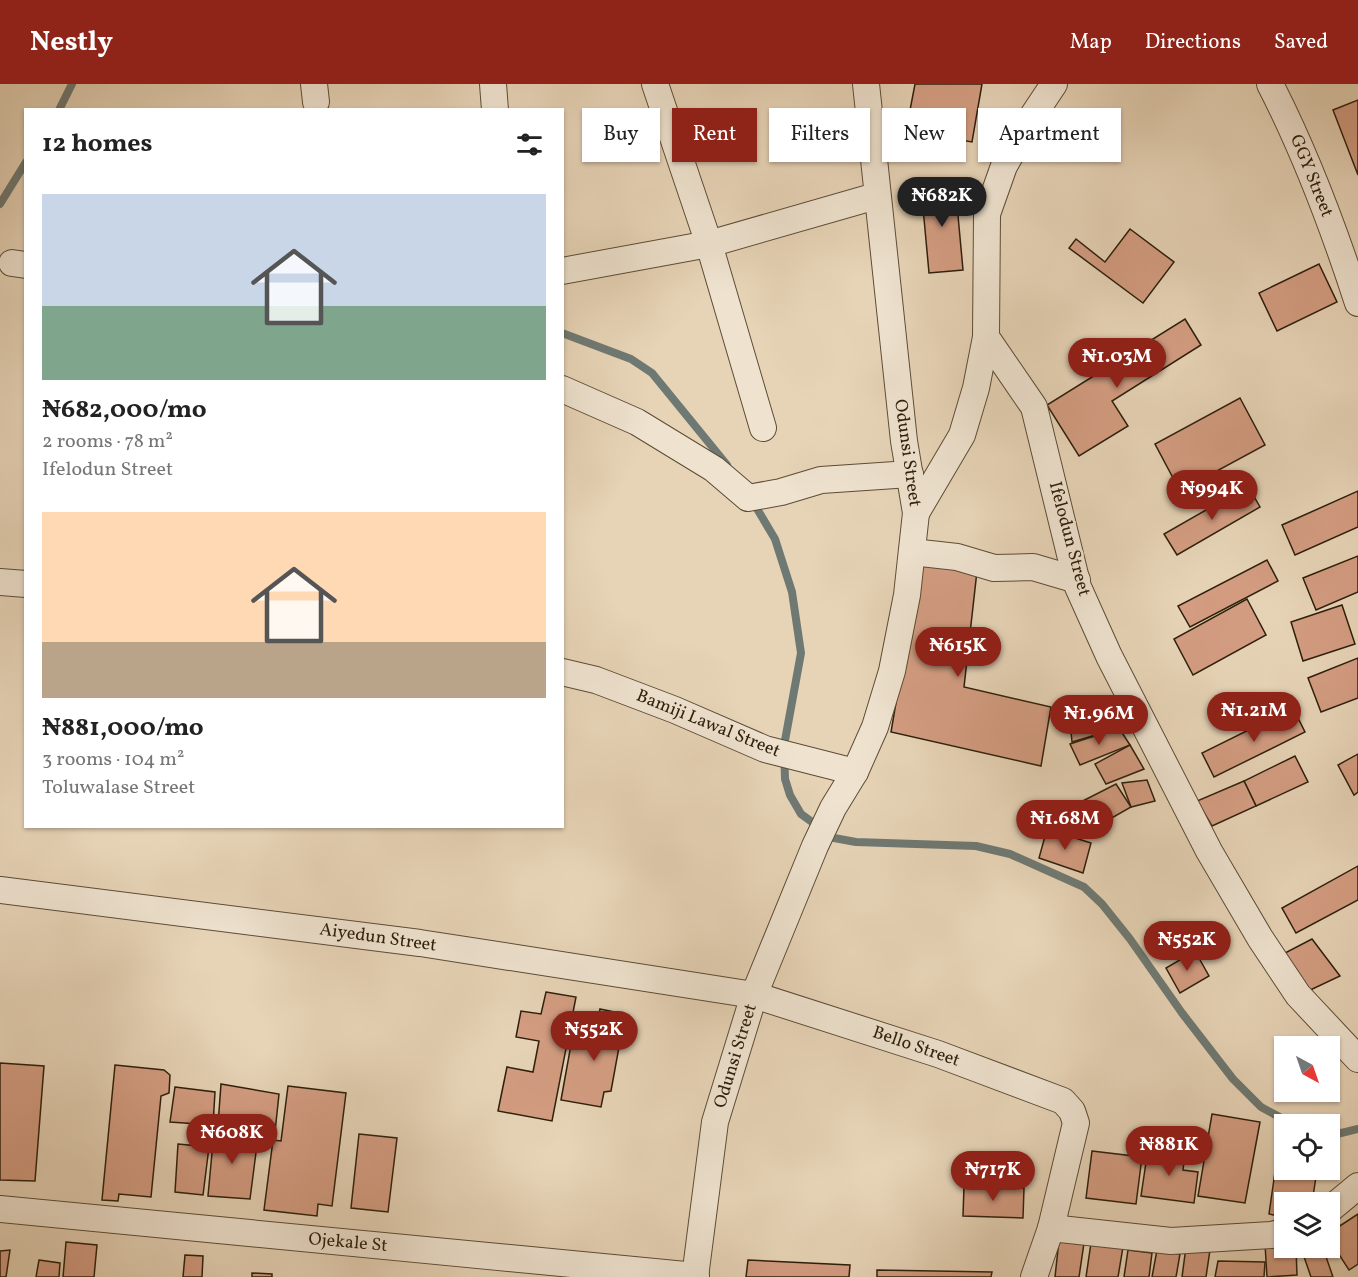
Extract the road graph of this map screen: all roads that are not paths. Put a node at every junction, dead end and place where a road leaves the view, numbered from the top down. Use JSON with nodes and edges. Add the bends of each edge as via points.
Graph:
{"nodes":[{"id":1,"x":493,"y":84,"type":"edge"},
{"id":2,"x":656,"y":84,"type":"edge"},
{"id":3,"x":866,"y":84,"type":"edge"},
{"id":4,"x":1054,"y":84,"type":"edge"},
{"id":5,"x":1270,"y":84,"type":"edge"},
{"id":6,"x":495,"y":108,"type":"edge"},
{"id":7,"x":876,"y":196,"type":"junction"},
{"id":8,"x":709,"y":244,"type":"junction"},
{"id":9,"x":564,"y":271,"type":"edge"},
{"id":10,"x":1358,"y":303,"type":"edge"},
{"id":11,"x":986,"y":337,"type":"junction"},
{"id":12,"x":564,"y":390,"type":"edge"},
{"id":13,"x":763,"y":428,"type":"dead end"},
{"id":14,"x":910,"y":474,"type":"junction"},
{"id":15,"x":916,"y":513,"type":"junction"},
{"id":16,"x":912,"y":552,"type":"junction"},
{"id":17,"x":1077,"y":580,"type":"junction"},
{"id":18,"x":0,"y":582,"type":"edge"},
{"id":19,"x":24,"y":584,"type":"edge"},
{"id":20,"x":564,"y":672,"type":"edge"},
{"id":21,"x":855,"y":772,"type":"junction"},
{"id":22,"x":0,"y":890,"type":"edge"},
{"id":23,"x":754,"y":995,"type":"junction"},
{"id":24,"x":1358,"y":1059,"type":"edge"},
{"id":25,"x":1358,"y":1186,"type":"edge"},
{"id":26,"x":1340,"y":1201,"type":"edge"},
{"id":27,"x":0,"y":1209,"type":"edge"},
{"id":28,"x":1051,"y":1228,"type":"junction"},
{"id":29,"x":1274,"y":1234,"type":"edge"},
{"id":30,"x":696,"y":1276,"type":"edge"},
{"id":31,"x":1034,"y":1277,"type":"edge"}],
"edges":[{"from":1,"to":6,"type":"street"},
{"from":2,"to":8,"type":"street"},
{"from":3,"to":7,"type":"street","name":"Odunsi Street"},
{"from":4,"to":11,"type":"street","via":[[1004,166],[987,214]]},
{"from":5,"to":10,"type":"street","name":"GGY Street","via":[[1288,117]]},
{"from":7,"to":8,"type":"street"},
{"from":7,"to":14,"type":"street","name":"Odunsi Street"},
{"from":8,"to":9,"type":"street"},
{"from":8,"to":13,"type":"street"},
{"from":11,"to":15,"type":"street","via":[[962,435]]},
{"from":11,"to":17,"type":"street","name":"Ifelodun Street","via":[[1034,407]]},
{"from":12,"to":14,"type":"street","via":[[637,422],[714,469],[748,498],[821,480]]},
{"from":14,"to":15,"type":"street","name":"Odunsi Street"},
{"from":15,"to":16,"type":"street","name":"Odunsi Street"},
{"from":16,"to":17,"type":"street","via":[[957,557],[994,568],[1033,567]]},
{"from":16,"to":21,"type":"street","name":"Odunsi Street","via":[[892,671],[875,727]]},
{"from":17,"to":24,"type":"street","name":"Ifelodun Street","via":[[1109,656],[1209,851],[1298,995]]},
{"from":18,"to":19,"type":"street"},
{"from":20,"to":21,"type":"street","name":"Bamiji Lawal Street","via":[[596,680],[675,710],[765,749]]},
{"from":21,"to":23,"type":"street","name":"Odunsi Street","via":[[815,846]]},
{"from":22,"to":23,"type":"street","name":"Aiyedun Street","via":[[420,943]]},
{"from":23,"to":28,"type":"street","name":"Bello Street","via":[[938,1054],[1063,1101],[1076,1123]]},
{"from":23,"to":30,"type":"street","name":"Odunsi Street","via":[[715,1122]]},
{"from":25,"to":26,"type":"street"},
{"from":27,"to":30,"type":"street","name":"Ojekale St"},
{"from":28,"to":29,"type":"street","via":[[1171,1241]]},
{"from":28,"to":31,"type":"street"}]}
